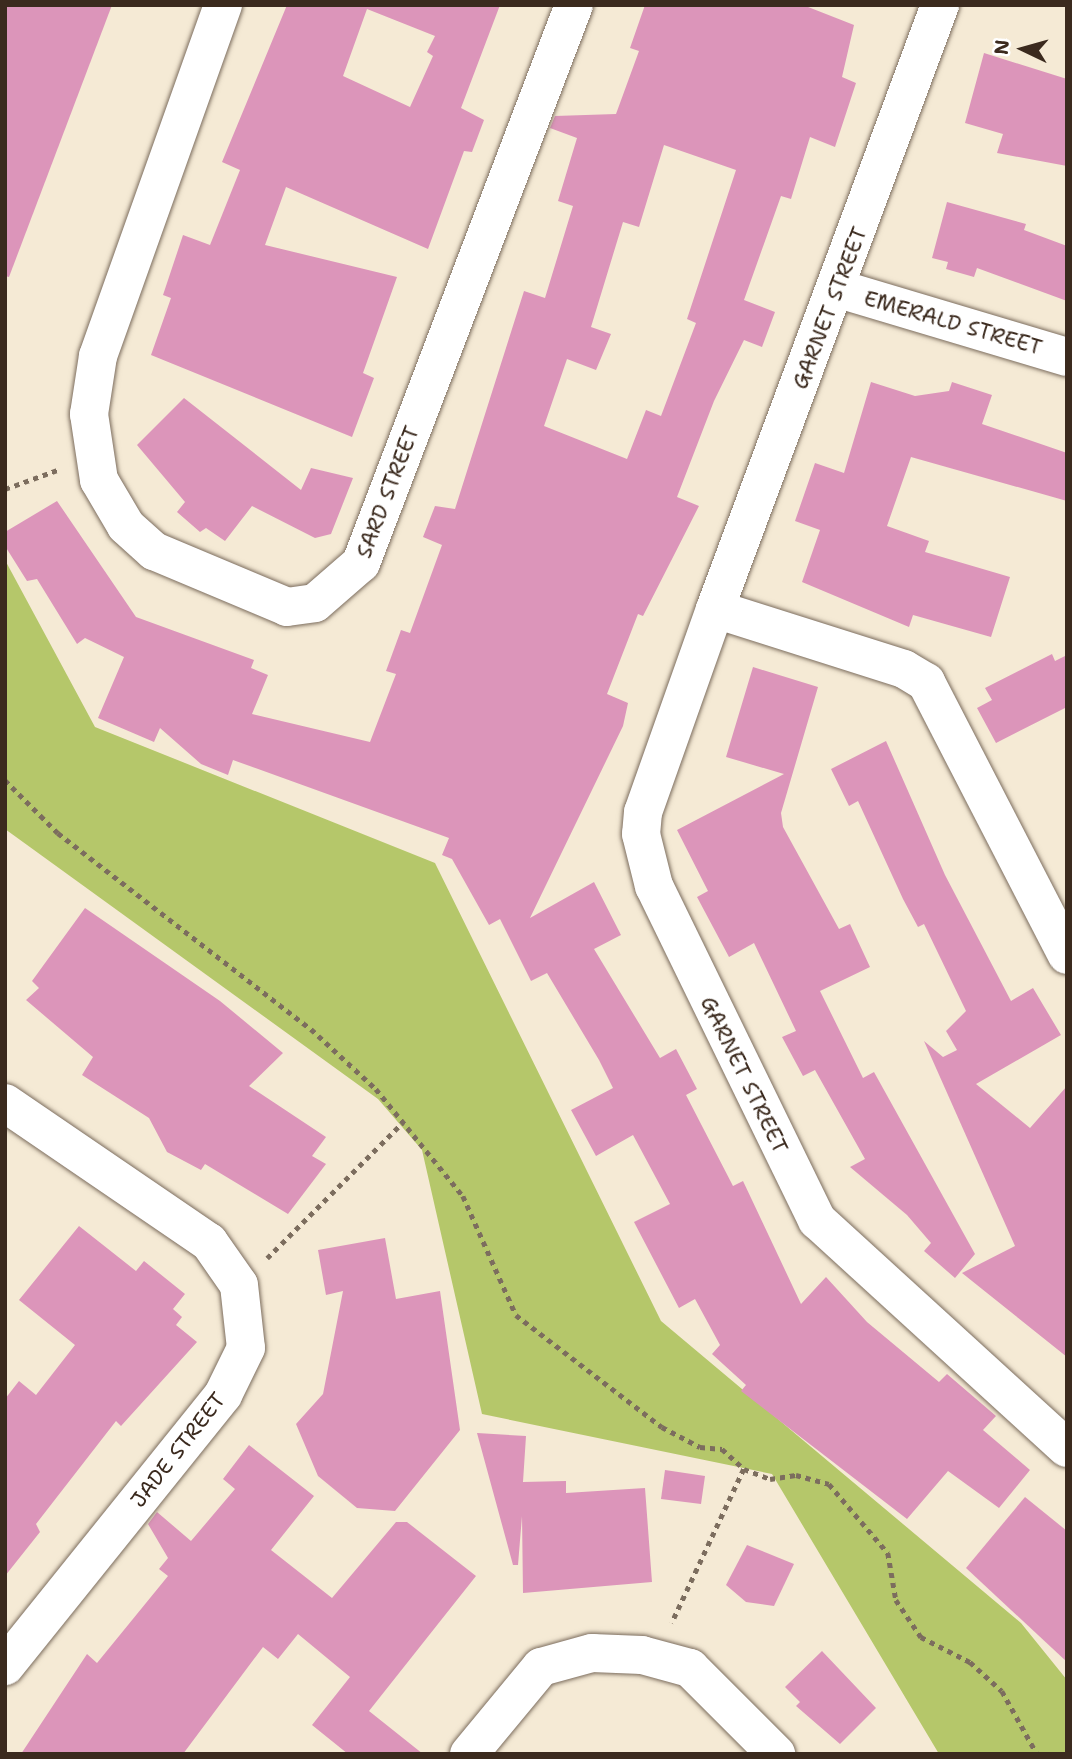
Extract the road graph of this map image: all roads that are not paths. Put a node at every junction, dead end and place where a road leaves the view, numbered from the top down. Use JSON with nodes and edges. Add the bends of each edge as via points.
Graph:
{"nodes":[{"id":1,"x":223,"y":5,"type":"edge"},
{"id":2,"x":573,"y":5,"type":"edge"},
{"id":3,"x":940,"y":5,"type":"edge"},
{"id":4,"x":839,"y":289,"type":"junction"},
{"id":5,"x":1067,"y":357,"type":"edge"},
{"id":6,"x":715,"y":609,"type":"junction"},
{"id":7,"x":1067,"y":955,"type":"edge"},
{"id":8,"x":5,"y":1103,"type":"edge"},
{"id":9,"x":1067,"y":1448,"type":"edge"},
{"id":10,"x":5,"y":1666,"type":"edge"},
{"id":11,"x":469,"y":1754,"type":"edge"},
{"id":12,"x":776,"y":1754,"type":"edge"}],
"edges":[{"from":1,"to":2,"type":"street","name":"SARD STREET","via":[[98,356],[89,414],[99,480],[126,526],[154,551],[287,607],[315,603],[342,586],[361,563]]},
{"from":3,"to":4,"type":"street","name":"GARNET STREET"},
{"from":4,"to":5,"type":"street","name":"EMERALD STREET"},
{"from":4,"to":6,"type":"street","name":"GARNET STREET"},
{"from":6,"to":7,"type":"street","via":[[904,670],[926,682]]},
{"from":6,"to":9,"type":"street","name":"GARNET STREET","via":[[643,812],[644,857],[654,886],[817,1220]]},
{"from":8,"to":10,"type":"street","name":"JADE STREET","via":[[209,1242],[239,1286],[246,1348],[223,1395]]},
{"from":11,"to":12,"type":"street","via":[[541,1667],[592,1653],[656,1659],[690,1668]]}]}
